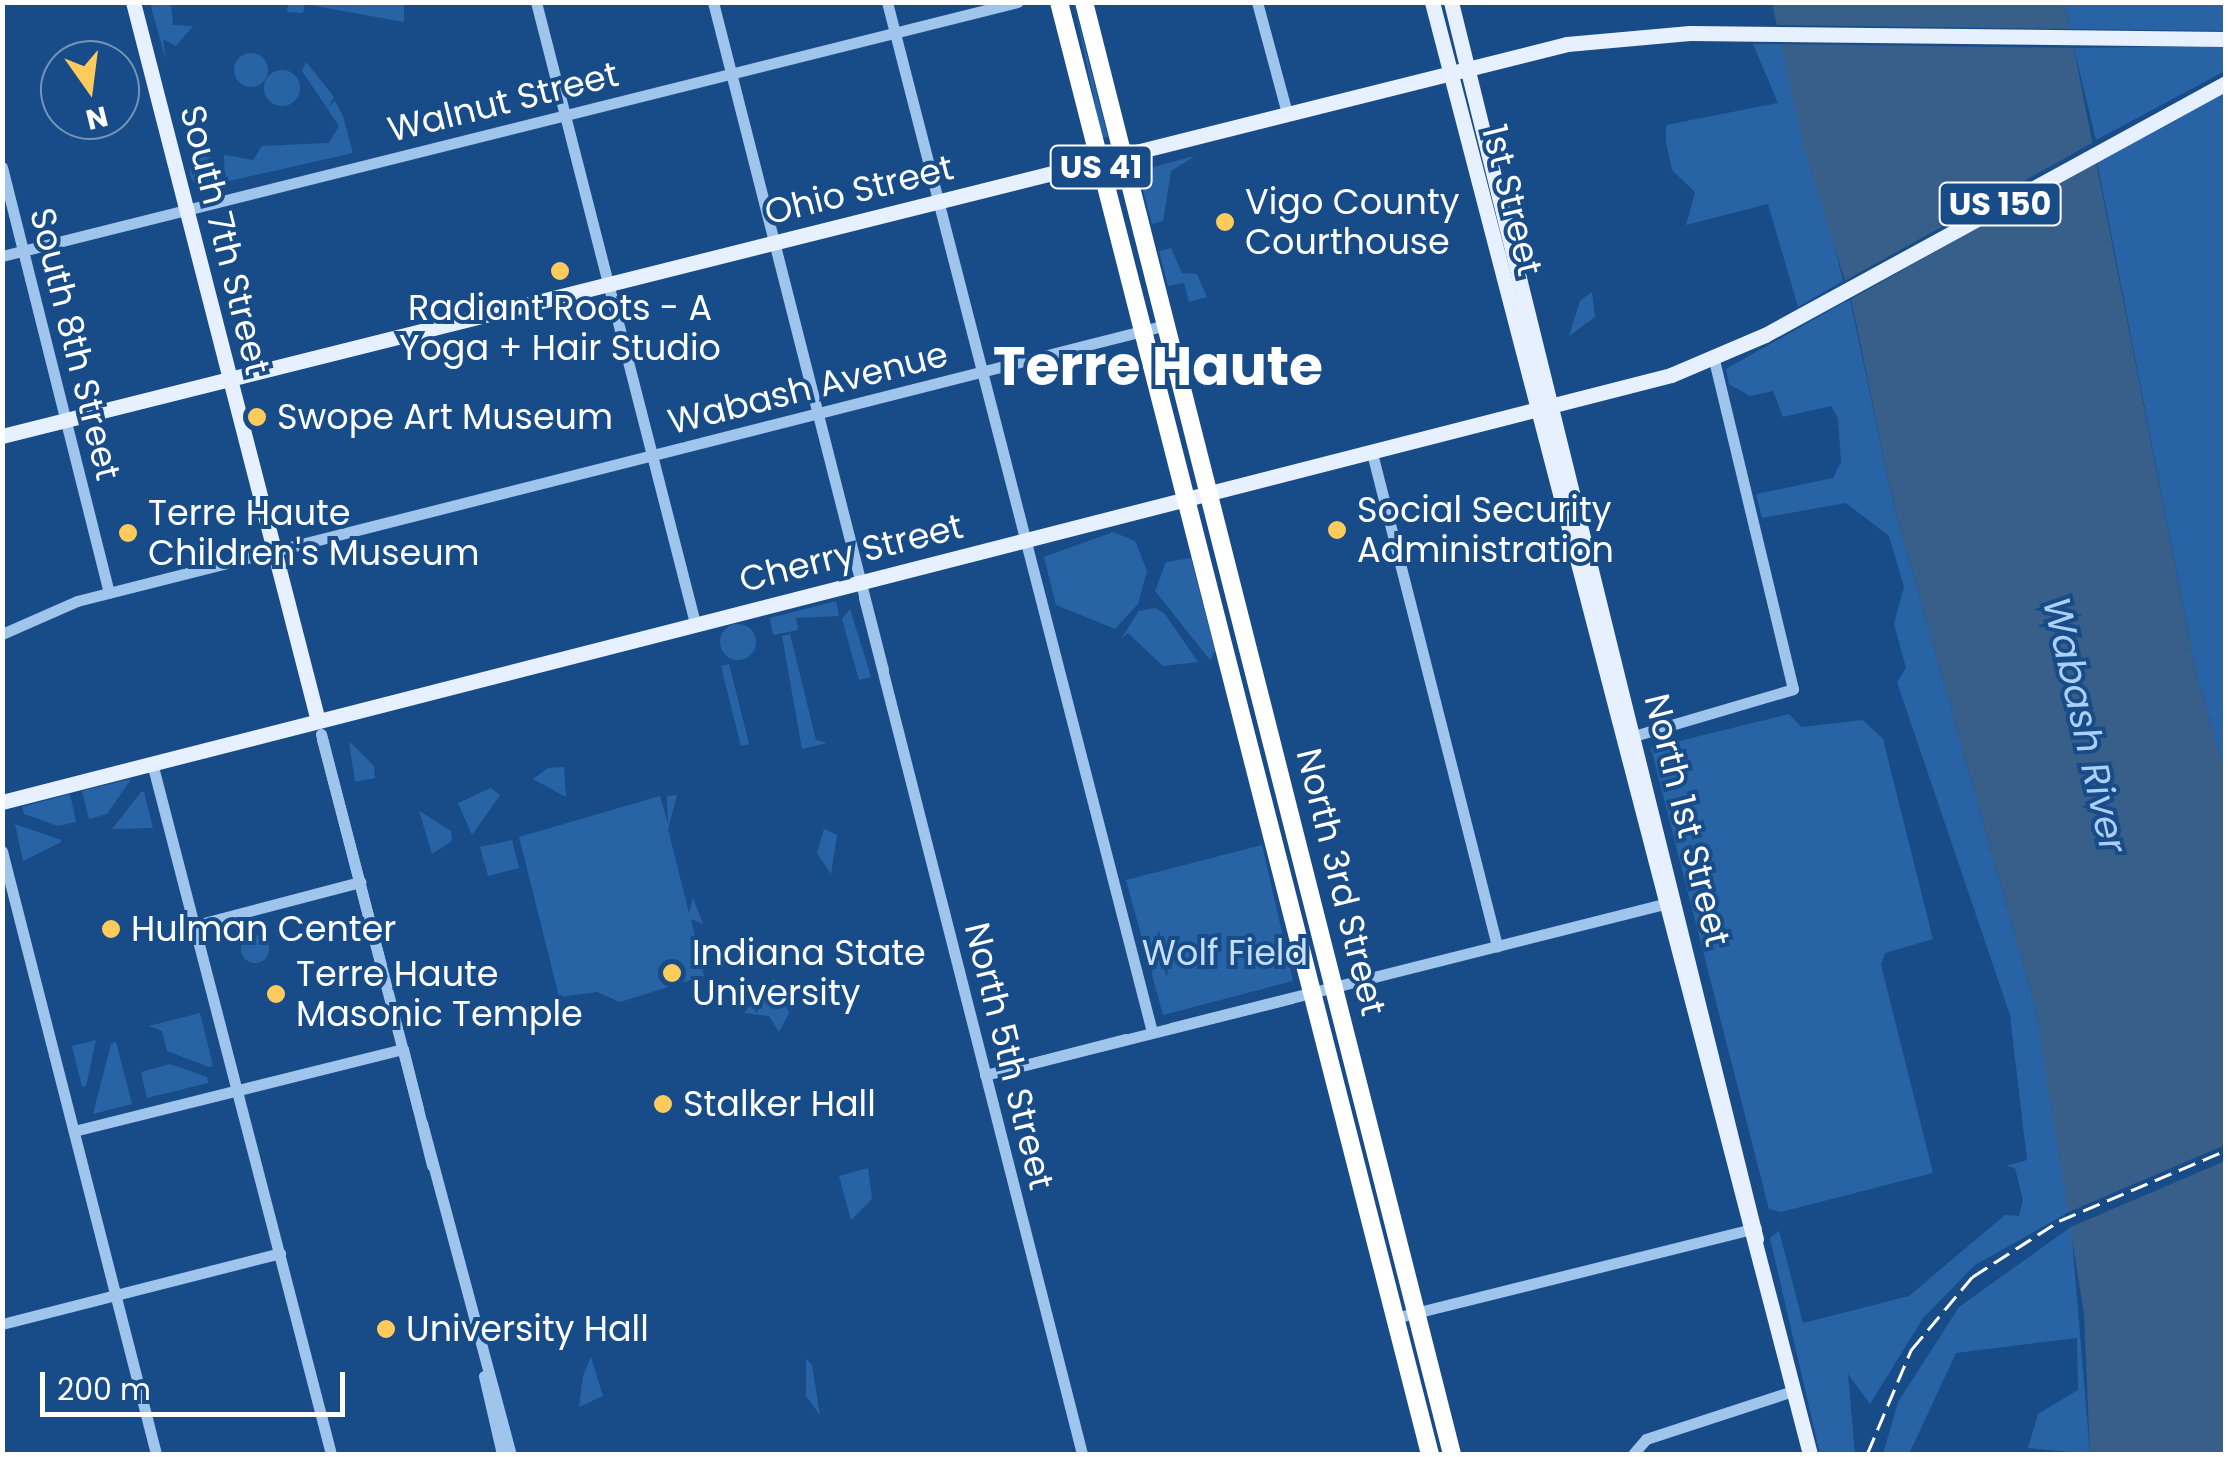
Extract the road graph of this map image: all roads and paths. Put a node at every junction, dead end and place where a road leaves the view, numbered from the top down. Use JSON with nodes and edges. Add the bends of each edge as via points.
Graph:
{"nodes":[{"id":1,"x":133,"y":2,"type":"edge"},
{"id":2,"x":536,"y":2,"type":"edge"},
{"id":3,"x":712,"y":2,"type":"edge"},
{"id":4,"x":887,"y":2,"type":"edge"},
{"id":5,"x":1018,"y":2,"type":"edge"},
{"id":6,"x":1059,"y":2,"type":"edge"},
{"id":7,"x":1084,"y":2,"type":"edge"},
{"id":8,"x":1258,"y":2,"type":"edge"},
{"id":9,"x":1432,"y":2,"type":"edge"},
{"id":10,"x":1451,"y":2,"type":"edge"},
{"id":11,"x":896,"y":33,"type":"junction"},
{"id":12,"x":2226,"y":39,"type":"edge"},
{"id":13,"x":1466,"y":67,"type":"junction"},
{"id":14,"x":1449,"y":72,"type":"junction"},
{"id":15,"x":730,"y":75,"type":"junction"},
{"id":16,"x":2226,"y":83,"type":"edge"},
{"id":17,"x":1286,"y":114,"type":"junction"},
{"id":18,"x":563,"y":115,"type":"junction"},
{"id":19,"x":1122,"y":154,"type":"junction"},
{"id":20,"x":1099,"y":160,"type":"junction"},
{"id":21,"x":2,"y":167,"type":"edge"},
{"id":22,"x":938,"y":200,"type":"junction"},
{"id":23,"x":187,"y":208,"type":"junction"},
{"id":24,"x":774,"y":242,"type":"junction"},
{"id":25,"x":24,"y":250,"type":"junction"},
{"id":26,"x":2,"y":256,"type":"edge"},
{"id":27,"x":610,"y":283,"type":"junction"},
{"id":28,"x":1166,"y":325,"type":"junction"},
{"id":29,"x":1143,"y":330,"type":"junction"},
{"id":30,"x":1714,"y":359,"type":"junction"},
{"id":31,"x":982,"y":372,"type":"junction"},
{"id":32,"x":230,"y":379,"type":"junction"},
{"id":33,"x":1552,"y":408,"type":"junction"},
{"id":34,"x":1535,"y":412,"type":"junction"},
{"id":35,"x":818,"y":413,"type":"junction"},
{"id":36,"x":65,"y":421,"type":"junction"},
{"id":37,"x":2,"y":436,"type":"edge"},
{"id":38,"x":1372,"y":453,"type":"junction"},
{"id":39,"x":652,"y":456,"type":"junction"},
{"id":40,"x":1208,"y":494,"type":"junction"},
{"id":41,"x":1185,"y":500,"type":"junction"},
{"id":42,"x":1026,"y":540,"type":"junction"},
{"id":43,"x":273,"y":550,"type":"junction"},
{"id":44,"x":862,"y":590,"type":"junction"},
{"id":45,"x":110,"y":593,"type":"junction"},
{"id":46,"x":696,"y":623,"type":"junction"},
{"id":47,"x":2,"y":634,"type":"edge"},
{"id":48,"x":320,"y":728,"type":"junction"},
{"id":49,"x":1626,"y":738,"type":"junction"},
{"id":50,"x":152,"y":763,"type":"junction"},
{"id":51,"x":2,"y":802,"type":"edge"},
{"id":52,"x":2,"y":851,"type":"edge"},
{"id":53,"x":360,"y":882,"type":"junction"},
{"id":54,"x":1668,"y":903,"type":"junction"},
{"id":55,"x":196,"y":925,"type":"junction"},
{"id":56,"x":1497,"y":946,"type":"junction"},
{"id":57,"x":1334,"y":986,"type":"junction"},
{"id":58,"x":1311,"y":992,"type":"junction"},
{"id":59,"x":1152,"y":1032,"type":"junction"},
{"id":60,"x":403,"y":1049,"type":"junction"},
{"id":61,"x":984,"y":1075,"type":"junction"},
{"id":62,"x":238,"y":1089,"type":"junction"},
{"id":63,"x":74,"y":1131,"type":"junction"},
{"id":64,"x":1752,"y":1229,"type":"junction"},
{"id":65,"x":280,"y":1253,"type":"junction"},
{"id":66,"x":115,"y":1295,"type":"junction"},
{"id":67,"x":1417,"y":1313,"type":"junction"},
{"id":68,"x":1395,"y":1318,"type":"junction"},
{"id":69,"x":2,"y":1324,"type":"edge"},
{"id":70,"x":483,"y":1362,"type":"junction"},
{"id":71,"x":1793,"y":1391,"type":"junction"},
{"id":72,"x":1636,"y":1450,"type":"edge"},
{"id":73,"x":156,"y":1454,"type":"edge"},
{"id":74,"x":332,"y":1454,"type":"edge"},
{"id":75,"x":502,"y":1454,"type":"edge"},
{"id":76,"x":511,"y":1454,"type":"edge"},
{"id":77,"x":1082,"y":1454,"type":"edge"},
{"id":78,"x":1430,"y":1454,"type":"edge"},
{"id":79,"x":1452,"y":1454,"type":"edge"},
{"id":80,"x":1810,"y":1454,"type":"edge"}],
"edges":[{"from":1,"to":23,"type":"main road","name":"South 7th Street"},
{"from":2,"to":18,"type":"street"},
{"from":3,"to":15,"type":"street","name":"North 5th Street"},
{"from":4,"to":11,"type":"street"},
{"from":5,"to":11,"type":"street","name":"Walnut Street"},
{"from":6,"to":20,"type":"highway","number":"US 41"},
{"from":7,"to":19,"type":"highway","number":"US 41"},
{"from":8,"to":17,"type":"street"},
{"from":9,"to":14,"type":"main road","name":"1st Street"},
{"from":10,"to":13,"type":"main road","name":"1st Street"},
{"from":11,"to":15,"type":"street","name":"Walnut Street"},
{"from":11,"to":22,"type":"street"},
{"from":12,"to":13,"type":"main road","name":"Ohio Street","via":[[1610,37]]},
{"from":13,"to":14,"type":"main road","name":"Ohio Street"},
{"from":13,"to":33,"type":"main road","name":"1st Street"},
{"from":14,"to":17,"type":"main road","name":"Ohio Street"},
{"from":14,"to":34,"type":"main road","name":"1st Street"},
{"from":15,"to":18,"type":"street","name":"Walnut Street"},
{"from":15,"to":24,"type":"street","name":"North 5th Street"},
{"from":16,"to":30,"type":"main road","number":"US 150"},
{"from":17,"to":19,"type":"main road","name":"Ohio Street"},
{"from":18,"to":23,"type":"street","name":"Walnut Street"},
{"from":18,"to":27,"type":"street"},
{"from":19,"to":20,"type":"main road","name":"Ohio Street"},
{"from":19,"to":28,"type":"highway","number":"US 41"},
{"from":20,"to":22,"type":"main road","name":"Ohio Street"},
{"from":20,"to":29,"type":"highway","number":"US 41"},
{"from":21,"to":25,"type":"street","name":"South 8th Street"},
{"from":22,"to":24,"type":"main road","name":"Ohio Street"},
{"from":22,"to":31,"type":"street"},
{"from":23,"to":25,"type":"street","name":"Walnut Street"},
{"from":23,"to":32,"type":"main road","name":"South 7th Street"},
{"from":24,"to":27,"type":"main road","name":"Ohio Street"},
{"from":24,"to":35,"type":"street","name":"North 5th Street"},
{"from":25,"to":26,"type":"street","name":"Walnut Street"},
{"from":25,"to":36,"type":"street","name":"South 8th Street"},
{"from":27,"to":32,"type":"main road","name":"Ohio Street"},
{"from":27,"to":39,"type":"street"},
{"from":28,"to":29,"type":"street","name":"Wabash Avenue"},
{"from":28,"to":40,"type":"highway","name":"North 3rd Street","number":"US 41"},
{"from":29,"to":31,"type":"street","name":"Wabash Avenue"},
{"from":29,"to":41,"type":"highway","name":"North 3rd Street","number":"US 41"},
{"from":30,"to":33,"type":"main road","name":"Cherry Street","number":"US 150"},
{"from":30,"to":49,"type":"street","via":[[1791,694]]},
{"from":31,"to":35,"type":"street","name":"Wabash Avenue"},
{"from":31,"to":42,"type":"street"},
{"from":32,"to":36,"type":"main road","name":"Ohio Street"},
{"from":32,"to":43,"type":"main road","name":"South 7th Street"},
{"from":33,"to":34,"type":"main road","name":"Cherry Street","number":"US 150"},
{"from":33,"to":49,"type":"main road","name":"North 1st Street"},
{"from":34,"to":38,"type":"main road","name":"Cherry Street","number":"US 150"},
{"from":34,"to":49,"type":"main road","name":"North 1st Street"},
{"from":35,"to":39,"type":"street","name":"Wabash Avenue"},
{"from":35,"to":44,"type":"street","name":"North 5th Street"},
{"from":36,"to":37,"type":"main road","name":"Ohio Street"},
{"from":36,"to":45,"type":"street","name":"South 8th Street"},
{"from":38,"to":40,"type":"main road","name":"Cherry Street","number":"US 150"},
{"from":38,"to":56,"type":"street"},
{"from":39,"to":43,"type":"street","name":"Wabash Avenue"},
{"from":39,"to":46,"type":"street"},
{"from":40,"to":41,"type":"main road","name":"Cherry Street","number":"US 150"},
{"from":40,"to":57,"type":"highway","name":"North 3rd Street","number":"US 41"},
{"from":41,"to":42,"type":"main road","name":"Cherry Street"},
{"from":41,"to":58,"type":"highway","name":"North 3rd Street","number":"US 41"},
{"from":42,"to":44,"type":"main road","name":"Cherry Street"},
{"from":42,"to":59,"type":"street"},
{"from":43,"to":45,"type":"street","name":"Wabash Avenue"},
{"from":43,"to":48,"type":"main road","name":"South 7th Street"},
{"from":44,"to":46,"type":"main road","name":"Cherry Street"},
{"from":44,"to":61,"type":"street","name":"North 5th Street"},
{"from":45,"to":47,"type":"street","name":"Wabash Avenue"},
{"from":46,"to":48,"type":"main road","name":"Cherry Street"},
{"from":48,"to":50,"type":"main road","name":"Cherry Street"},
{"from":48,"to":53,"type":"street"},
{"from":49,"to":54,"type":"main road","name":"North 1st Street"},
{"from":50,"to":51,"type":"main road","name":"Cherry Street"},
{"from":50,"to":55,"type":"street"},
{"from":52,"to":63,"type":"street"},
{"from":53,"to":55,"type":"street"},
{"from":53,"to":60,"type":"street"},
{"from":54,"to":56,"type":"street"},
{"from":54,"to":64,"type":"main road","name":"North 1st Street"},
{"from":55,"to":62,"type":"street"},
{"from":56,"to":57,"type":"street"},
{"from":57,"to":58,"type":"street"},
{"from":57,"to":67,"type":"highway","name":"North 3rd Street","number":"US 41"},
{"from":58,"to":59,"type":"street"},
{"from":58,"to":68,"type":"highway","name":"North 3rd Street","number":"US 41"},
{"from":59,"to":61,"type":"street"},
{"from":60,"to":62,"type":"street"},
{"from":60,"to":70,"type":"street"},
{"from":61,"to":77,"type":"street","name":"North 5th Street"},
{"from":62,"to":63,"type":"street"},
{"from":62,"to":65,"type":"street"},
{"from":63,"to":66,"type":"street"},
{"from":64,"to":67,"type":"street"},
{"from":64,"to":71,"type":"main road","name":"North 1st Street"},
{"from":65,"to":66,"type":"street"},
{"from":65,"to":74,"type":"street"},
{"from":66,"to":69,"type":"street"},
{"from":66,"to":73,"type":"street"},
{"from":67,"to":68,"type":"street"},
{"from":67,"to":79,"type":"highway","name":"North 3rd Street","number":"US 41"},
{"from":68,"to":78,"type":"highway","name":"North 3rd Street","number":"US 41"},
{"from":70,"to":75,"type":"street"},
{"from":70,"to":76,"type":"street"},
{"from":71,"to":72,"type":"street"},
{"from":71,"to":80,"type":"main road","name":"North 1st Street"}]}
